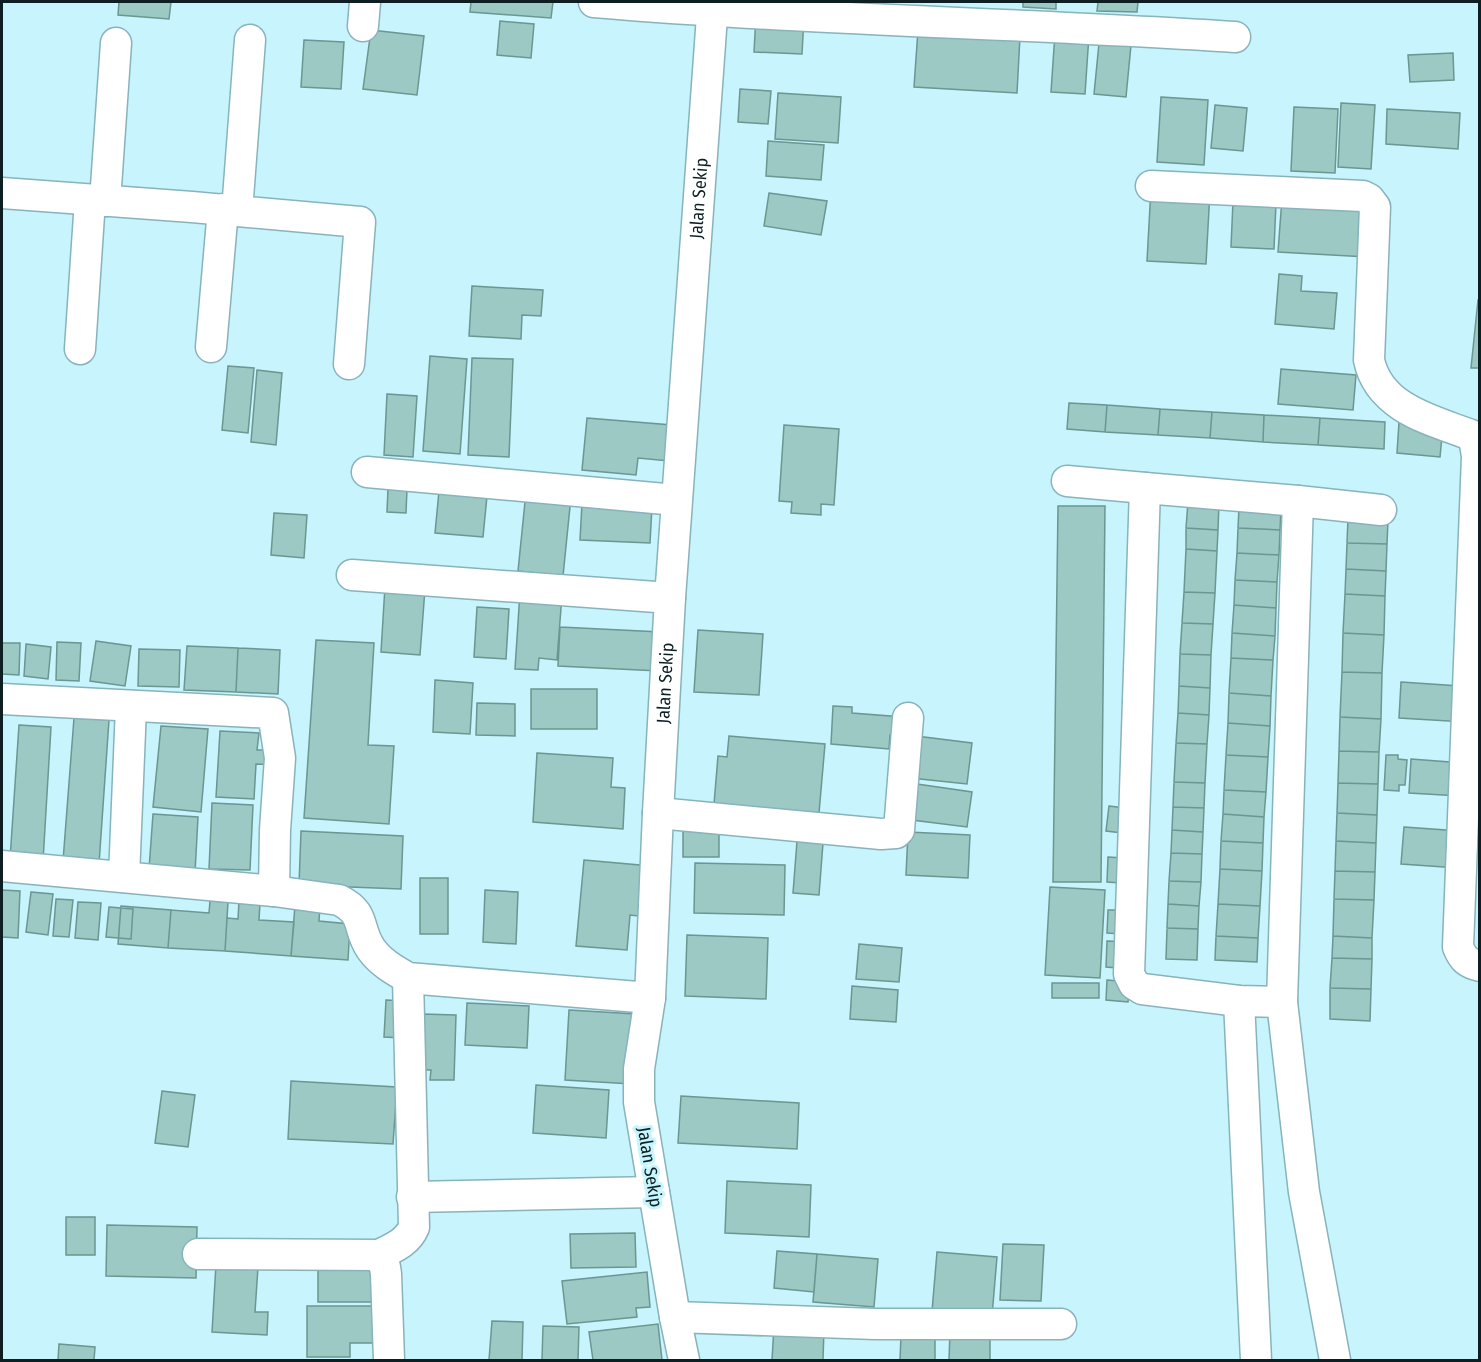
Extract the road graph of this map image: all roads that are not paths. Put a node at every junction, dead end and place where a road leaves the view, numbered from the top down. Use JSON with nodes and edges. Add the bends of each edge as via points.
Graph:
{"nodes":[{"id":1,"x":594,"y":2,"type":"edge"},
{"id":2,"x":713,"y":7,"type":"edge"},
{"id":3,"x":1235,"y":37,"type":"dead end"},
{"id":4,"x":250,"y":39,"type":"dead end"},
{"id":5,"x":116,"y":44,"type":"dead end"},
{"id":6,"x":1151,"y":186,"type":"dead end"},
{"id":7,"x":2,"y":194,"type":"edge"},
{"id":8,"x":98,"y":200,"type":"junction"},
{"id":9,"x":230,"y":210,"type":"junction"},
{"id":10,"x":212,"y":347,"type":"dead end"},
{"id":11,"x":80,"y":350,"type":"dead end"},
{"id":12,"x":349,"y":364,"type":"dead end"},
{"id":13,"x":1411,"y":412,"type":"junction"},
{"id":14,"x":1479,"y":420,"type":"edge"},
{"id":15,"x":367,"y":472,"type":"dead end"},
{"id":16,"x":1067,"y":482,"type":"dead end"},
{"id":17,"x":1145,"y":488,"type":"junction"},
{"id":18,"x":676,"y":500,"type":"junction"},
{"id":19,"x":1298,"y":501,"type":"junction"},
{"id":20,"x":1381,"y":510,"type":"dead end"},
{"id":21,"x":352,"y":574,"type":"dead end"},
{"id":22,"x":670,"y":598,"type":"junction"},
{"id":23,"x":2,"y":699,"type":"edge"},
{"id":24,"x":130,"y":707,"type":"junction"},
{"id":25,"x":908,"y":718,"type":"dead end"},
{"id":26,"x":658,"y":813,"type":"junction"},
{"id":27,"x":2,"y":866,"type":"edge"},
{"id":28,"x":124,"y":877,"type":"junction"},
{"id":29,"x":274,"y":891,"type":"junction"},
{"id":30,"x":1479,"y":966,"type":"edge"},
{"id":31,"x":408,"y":978,"type":"junction"},
{"id":32,"x":650,"y":998,"type":"junction"},
{"id":33,"x":1239,"y":1000,"type":"junction"},
{"id":34,"x":1282,"y":1002,"type":"junction"},
{"id":35,"x":654,"y":1192,"type":"junction"},
{"id":36,"x":412,"y":1197,"type":"junction"},
{"id":37,"x":198,"y":1254,"type":"dead end"},
{"id":38,"x":379,"y":1255,"type":"junction"},
{"id":39,"x":675,"y":1317,"type":"junction"},
{"id":40,"x":1061,"y":1324,"type":"dead end"},
{"id":41,"x":389,"y":1360,"type":"edge"},
{"id":42,"x":684,"y":1360,"type":"edge"},
{"id":43,"x":1256,"y":1360,"type":"edge"},
{"id":44,"x":1335,"y":1360,"type":"edge"}],
"edges":[{"from":1,"to":2,"type":"street"},
{"from":2,"to":3,"type":"street"},
{"from":2,"to":18,"type":"street","name":"Jalan Sekip"},
{"from":4,"to":9,"type":"street"},
{"from":5,"to":8,"type":"street"},
{"from":6,"to":13,"type":"street","via":[[1362,195],[1369,199],[1375,207],[1369,360],[1380,387]]},
{"from":7,"to":8,"type":"street"},
{"from":8,"to":9,"type":"street"},
{"from":8,"to":11,"type":"street"},
{"from":9,"to":10,"type":"street"},
{"from":9,"to":12,"type":"street","via":[[360,222]]},
{"from":13,"to":14,"type":"street"},
{"from":13,"to":30,"type":"street","via":[[1471,435],[1476,444],[1458,946],[1468,963]]},
{"from":15,"to":18,"type":"street"},
{"from":16,"to":17,"type":"street"},
{"from":17,"to":19,"type":"street"},
{"from":17,"to":33,"type":"street","via":[[1130,974],[1134,984],[1142,989]]},
{"from":18,"to":22,"type":"street","name":"Jalan Sekip"},
{"from":19,"to":20,"type":"street"},
{"from":19,"to":34,"type":"street"},
{"from":21,"to":22,"type":"street"},
{"from":22,"to":26,"type":"street","name":"Jalan Sekip"},
{"from":23,"to":24,"type":"street"},
{"from":24,"to":28,"type":"street"},
{"from":24,"to":29,"type":"street","via":[[273,713],[280,758]]},
{"from":25,"to":26,"type":"street","via":[[896,833]]},
{"from":26,"to":32,"type":"street","name":"Jalan Sekip"},
{"from":27,"to":28,"type":"street"},
{"from":28,"to":29,"type":"street"},
{"from":29,"to":31,"type":"street","via":[[339,900],[349,905],[358,914],[372,951]]},
{"from":31,"to":32,"type":"street"},
{"from":31,"to":36,"type":"street"},
{"from":32,"to":35,"type":"street","name":"Jalan Sekip","via":[[639,1091]]},
{"from":33,"to":34,"type":"street"},
{"from":33,"to":43,"type":"street"},
{"from":34,"to":44,"type":"street","via":[[1304,1192]]},
{"from":35,"to":36,"type":"street"},
{"from":35,"to":39,"type":"street","name":"Jalan Sekip"},
{"from":36,"to":38,"type":"street","via":[[412,1233]]},
{"from":37,"to":38,"type":"street"},
{"from":38,"to":41,"type":"street","via":[[386,1274]]},
{"from":39,"to":40,"type":"street","via":[[875,1324]]},
{"from":39,"to":42,"type":"street","name":"Jalan Sekip"}]}
